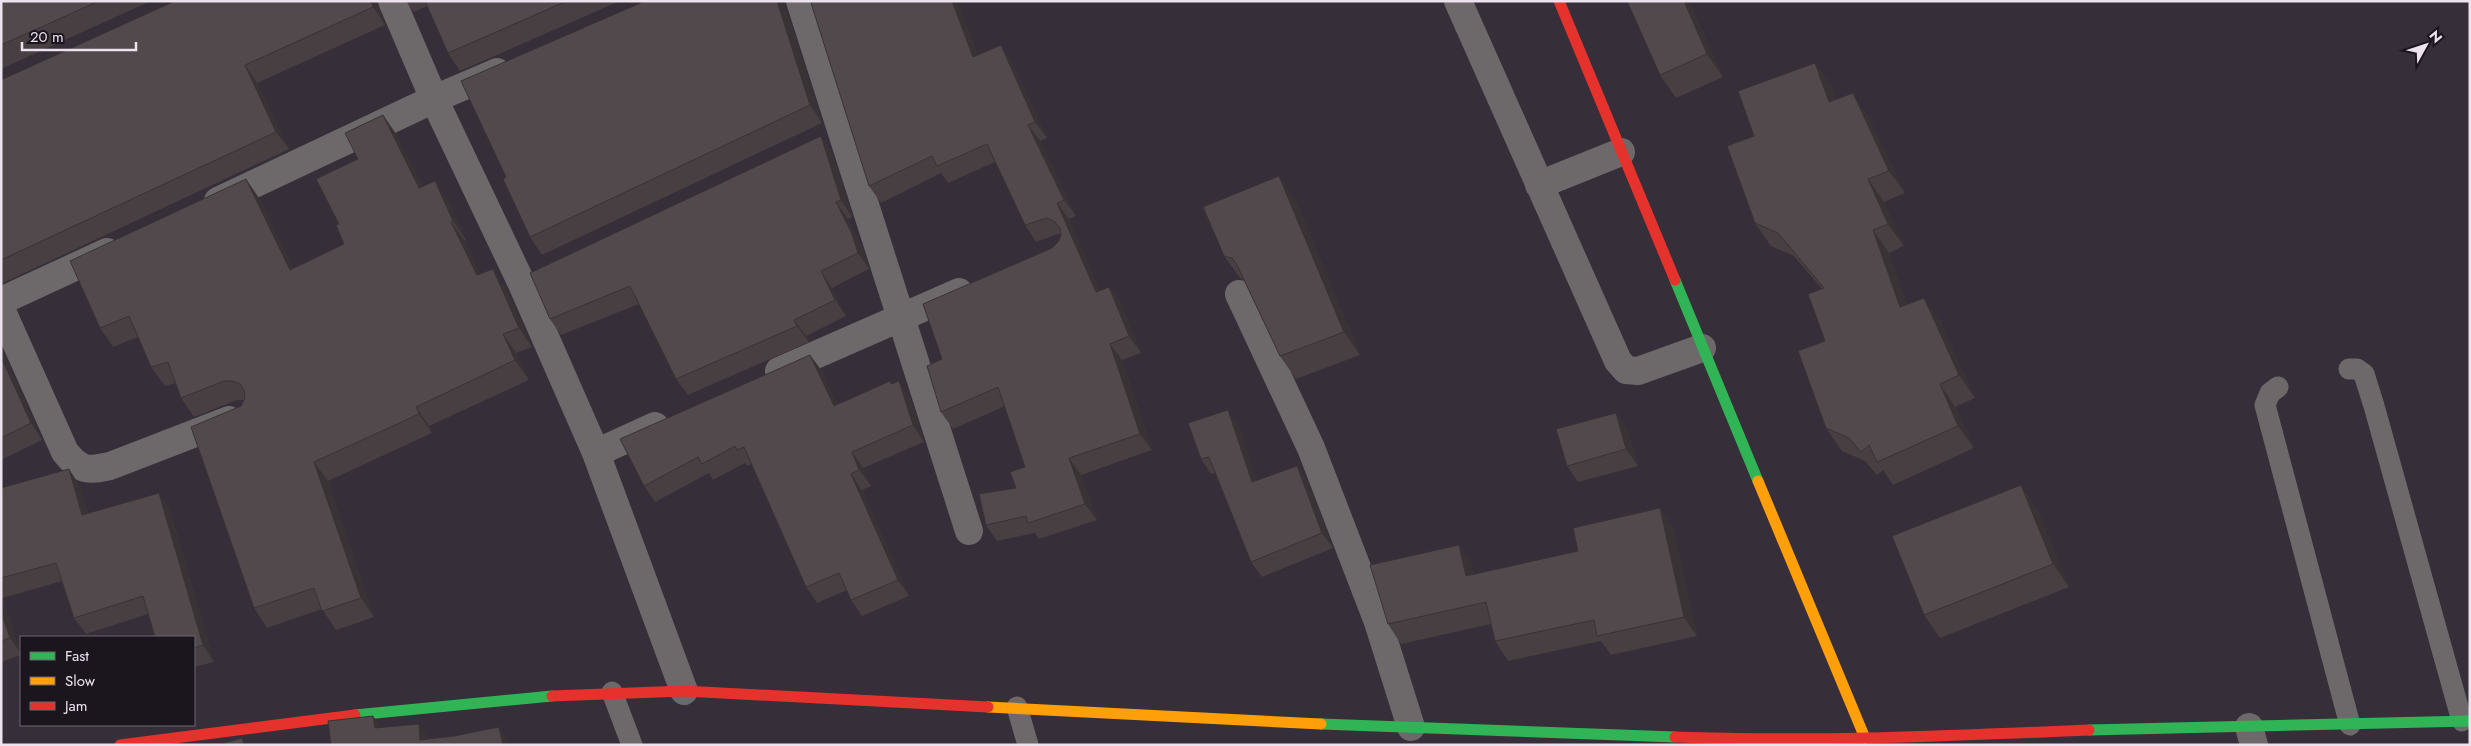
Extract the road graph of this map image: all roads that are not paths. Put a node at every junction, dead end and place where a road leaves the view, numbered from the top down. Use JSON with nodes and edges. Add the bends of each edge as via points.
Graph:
{"nodes":[{"id":1,"x":392,"y":1,"type":"edge"},
{"id":2,"x":800,"y":1,"type":"edge"},
{"id":3,"x":1458,"y":1,"type":"edge"},
{"id":4,"x":1558,"y":1,"type":"edge"},
{"id":5,"x":516,"y":64,"type":"edge"},
{"id":6,"x":434,"y":98,"type":"junction"},
{"id":7,"x":842,"y":131,"type":"junction"},
{"id":8,"x":815,"y":144,"type":"edge"},
{"id":9,"x":1621,"y":152,"type":"junction"},
{"id":10,"x":1539,"y":185,"type":"junction"},
{"id":11,"x":199,"y":210,"type":"edge"},
{"id":12,"x":127,"y":243,"type":"edge"},
{"id":13,"x":547,"y":269,"type":"edge"},
{"id":14,"x":984,"y":281,"type":"edge"},
{"id":15,"x":521,"y":282,"type":"junction"},
{"id":16,"x":1239,"y":294,"type":"edge"},
{"id":17,"x":1,"y":301,"type":"edge"},
{"id":18,"x":1,"y":309,"type":"edge"},
{"id":19,"x":901,"y":317,"type":"junction"},
{"id":20,"x":1702,"y":348,"type":"junction"},
{"id":21,"x":2349,"y":369,"type":"dead end"},
{"id":22,"x":758,"y":381,"type":"edge"},
{"id":23,"x":2278,"y":387,"type":"dead end"},
{"id":24,"x":244,"y":415,"type":"edge"},
{"id":25,"x":677,"y":417,"type":"edge"},
{"id":26,"x":596,"y":453,"type":"junction"},
{"id":27,"x":969,"y":531,"type":"dead end"},
{"id":28,"x":612,"y":692,"type":"junction"},
{"id":29,"x":684,"y":692,"type":"junction"},
{"id":30,"x":1017,"y":707,"type":"junction"},
{"id":31,"x":2466,"y":721,"type":"edge"},
{"id":32,"x":2350,"y":725,"type":"junction"},
{"id":33,"x":1411,"y":728,"type":"junction"},
{"id":34,"x":2252,"y":736,"type":"edge"},
{"id":35,"x":1865,"y":738,"type":"junction"},
{"id":36,"x":1961,"y":740,"type":"edge"},
{"id":37,"x":120,"y":745,"type":"edge"},
{"id":38,"x":632,"y":745,"type":"edge"},
{"id":39,"x":1028,"y":745,"type":"edge"}],
"edges":[{"from":1,"to":6,"type":"street"},
{"from":2,"to":7,"type":"street"},
{"from":3,"to":10,"type":"street"},
{"from":4,"to":9,"type":"main road"},
{"from":5,"to":6,"type":"street"},
{"from":6,"to":11,"type":"street"},
{"from":6,"to":15,"type":"street"},
{"from":7,"to":8,"type":"street"},
{"from":7,"to":19,"type":"street"},
{"from":9,"to":10,"type":"street"},
{"from":9,"to":20,"type":"main road"},
{"from":10,"to":20,"type":"street","via":[[1618,361],[1626,370],[1638,371]]},
{"from":12,"to":17,"type":"street"},
{"from":13,"to":15,"type":"street"},
{"from":14,"to":19,"type":"street"},
{"from":15,"to":26,"type":"street"},
{"from":16,"to":33,"type":"street","via":[[1310,448],[1378,622]]},
{"from":18,"to":24,"type":"street","via":[[65,452],[75,464],[90,470],[110,466]]},
{"from":19,"to":22,"type":"street"},
{"from":19,"to":27,"type":"street"},
{"from":20,"to":35,"type":"main road"},
{"from":21,"to":31,"type":"lane","via":[[2357,369],[2364,374],[2372,398]]},
{"from":23,"to":32,"type":"lane","via":[[2270,393],[2265,405]]},
{"from":25,"to":26,"type":"street"},
{"from":26,"to":29,"type":"street"},
{"from":28,"to":29,"type":"main road"},
{"from":28,"to":37,"type":"main road","via":[[402,709]]},
{"from":28,"to":38,"type":"lane"},
{"from":29,"to":30,"type":"main road"},
{"from":30,"to":33,"type":"main road"},
{"from":30,"to":39,"type":"lane"},
{"from":31,"to":32,"type":"main road"},
{"from":32,"to":34,"type":"main road"},
{"from":33,"to":35,"type":"main road","via":[[1740,739]]},
{"from":34,"to":36,"type":"main road","via":[[2119,729]]},
{"from":35,"to":36,"type":"main road"}]}
